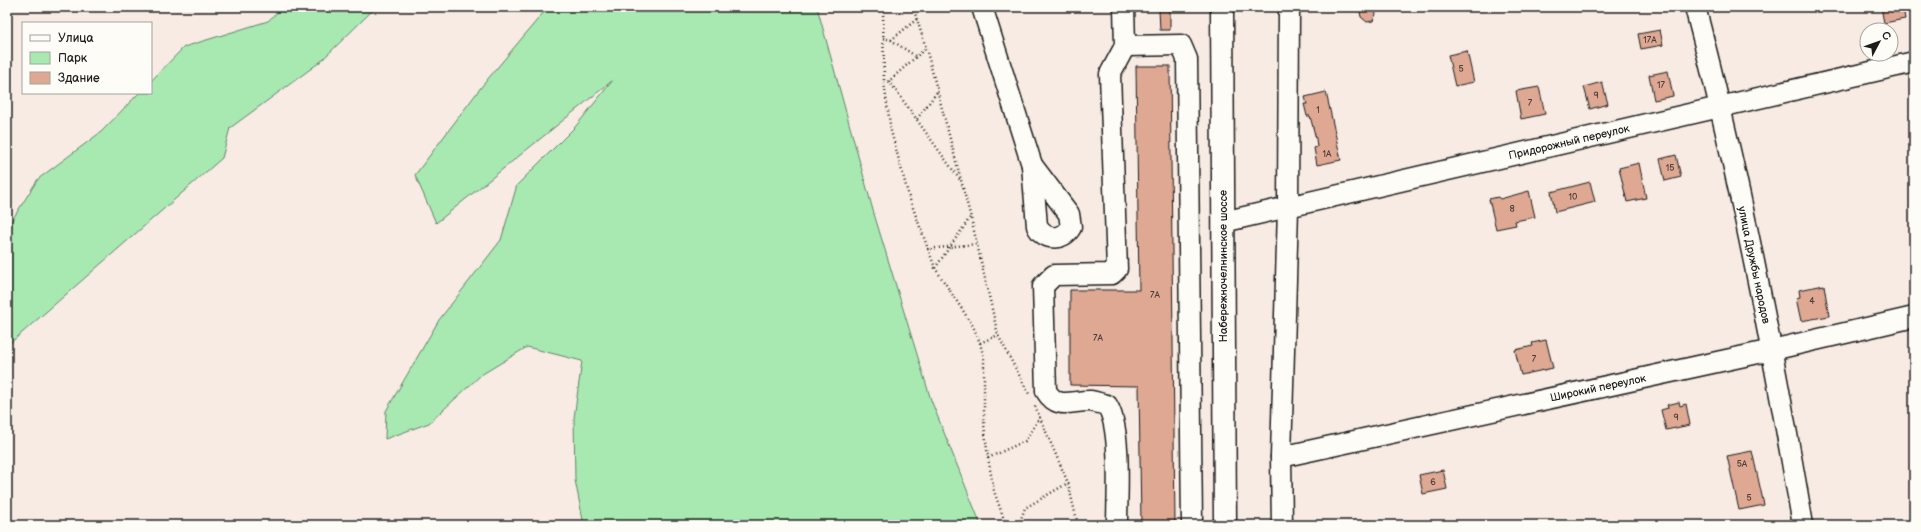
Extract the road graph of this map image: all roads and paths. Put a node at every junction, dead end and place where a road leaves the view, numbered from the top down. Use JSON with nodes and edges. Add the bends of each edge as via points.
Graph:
{"nodes":[{"id":1,"x":883,"y":7,"type":"edge"},
{"id":2,"x":913,"y":7,"type":"edge"},
{"id":3,"x":982,"y":7,"type":"edge"},
{"id":4,"x":1124,"y":7,"type":"edge"},
{"id":5,"x":1222,"y":7,"type":"edge"},
{"id":6,"x":1289,"y":7,"type":"edge"},
{"id":7,"x":1695,"y":7,"type":"edge"},
{"id":8,"x":917,"y":18,"type":"junction"},
{"id":9,"x":883,"y":38,"type":"junction"},
{"id":10,"x":891,"y":40,"type":"junction"},
{"id":11,"x":1125,"y":46,"type":"junction"},
{"id":12,"x":926,"y":48,"type":"junction"},
{"id":13,"x":917,"y":57,"type":"junction"},
{"id":14,"x":1914,"y":62,"type":"edge"},
{"id":15,"x":889,"y":81,"type":"junction"},
{"id":16,"x":884,"y":83,"type":"junction"},
{"id":17,"x":938,"y":92,"type":"junction"},
{"id":18,"x":1721,"y":106,"type":"junction"},
{"id":19,"x":916,"y":119,"type":"junction"},
{"id":20,"x":1032,"y":165,"type":"dead end"},
{"id":21,"x":961,"y":181,"type":"junction"},
{"id":22,"x":1288,"y":208,"type":"junction"},
{"id":23,"x":971,"y":218,"type":"junction"},
{"id":24,"x":1223,"y":222,"type":"junction"},
{"id":25,"x":977,"y":244,"type":"junction"},
{"id":26,"x":951,"y":246,"type":"junction"},
{"id":27,"x":927,"y":249,"type":"junction"},
{"id":28,"x":935,"y":268,"type":"junction"},
{"id":29,"x":1914,"y":317,"type":"edge"},
{"id":30,"x":998,"y":335,"type":"junction"},
{"id":31,"x":980,"y":343,"type":"junction"},
{"id":32,"x":1772,"y":350,"type":"junction"},
{"id":33,"x":1040,"y":416,"type":"junction"},
{"id":34,"x":1281,"y":457,"type":"junction"},
{"id":35,"x":988,"y":458,"type":"junction"},
{"id":36,"x":1068,"y":483,"type":"junction"},
{"id":37,"x":1006,"y":525,"type":"edge"},
{"id":38,"x":1019,"y":525,"type":"edge"},
{"id":39,"x":1078,"y":525,"type":"edge"},
{"id":40,"x":1117,"y":525,"type":"edge"},
{"id":41,"x":1192,"y":525,"type":"edge"},
{"id":42,"x":1224,"y":525,"type":"edge"},
{"id":43,"x":1282,"y":525,"type":"edge"},
{"id":44,"x":1803,"y":525,"type":"edge"}],
"edges":[{"from":1,"to":9,"type":"path"},
{"from":2,"to":8,"type":"path"},
{"from":3,"to":20,"type":"street"},
{"from":4,"to":11,"type":"street"},
{"from":5,"to":24,"type":"main road","name":"Набережночелнинское шоссе"},
{"from":6,"to":22,"type":"street"},
{"from":7,"to":18,"type":"street","name":"улица Дружбы народов"},
{"from":8,"to":10,"type":"path"},
{"from":8,"to":12,"type":"path"},
{"from":9,"to":10,"type":"path"},
{"from":9,"to":16,"type":"path"},
{"from":10,"to":13,"type":"path"},
{"from":11,"to":40,"type":"street","via":[[1110,74],[1117,269],[1112,274],[1054,275],[1043,286],[1046,390],[1051,399],[1059,403],[1092,401],[1107,405],[1112,413],[1116,433]]},
{"from":11,"to":41,"type":"street","via":[[1181,45],[1187,59]]},
{"from":12,"to":13,"type":"path"},
{"from":12,"to":17,"type":"path"},
{"from":13,"to":15,"type":"path"},
{"from":14,"to":18,"type":"street","name":"Придорожный переулок"},
{"from":15,"to":16,"type":"path"},
{"from":15,"to":19,"type":"path"},
{"from":16,"to":27,"type":"path","via":[[891,131],[909,197]]},
{"from":17,"to":19,"type":"path"},
{"from":17,"to":21,"type":"path"},
{"from":18,"to":22,"type":"street","name":"Придорожный переулок"},
{"from":18,"to":32,"type":"street","name":"улица Дружбы народов"},
{"from":19,"to":21,"type":"path"},
{"from":21,"to":23,"type":"path"},
{"from":22,"to":24,"type":"street","name":"Придорожный переулок"},
{"from":22,"to":34,"type":"street"},
{"from":23,"to":25,"type":"path"},
{"from":23,"to":26,"type":"path"},
{"from":24,"to":42,"type":"main road","name":"Набережночелнинское шоссе"},
{"from":25,"to":26,"type":"path"},
{"from":25,"to":30,"type":"path"},
{"from":26,"to":27,"type":"path"},
{"from":26,"to":28,"type":"path"},
{"from":27,"to":28,"type":"path"},
{"from":28,"to":31,"type":"path","via":[[973,326]]},
{"from":29,"to":32,"type":"street","name":"Широкий переулок"},
{"from":30,"to":31,"type":"path"},
{"from":30,"to":33,"type":"path"},
{"from":31,"to":35,"type":"path","via":[[984,358],[984,424]]},
{"from":32,"to":34,"type":"street","name":"Широкий переулок"},
{"from":32,"to":44,"type":"street","name":"улица Дружбы народов"},
{"from":33,"to":35,"type":"path","via":[[1025,441]]},
{"from":33,"to":36,"type":"path"},
{"from":34,"to":43,"type":"street"},
{"from":35,"to":37,"type":"path","via":[[994,490]]},
{"from":36,"to":38,"type":"path","via":[[1025,508]]},
{"from":36,"to":39,"type":"path"}]}
